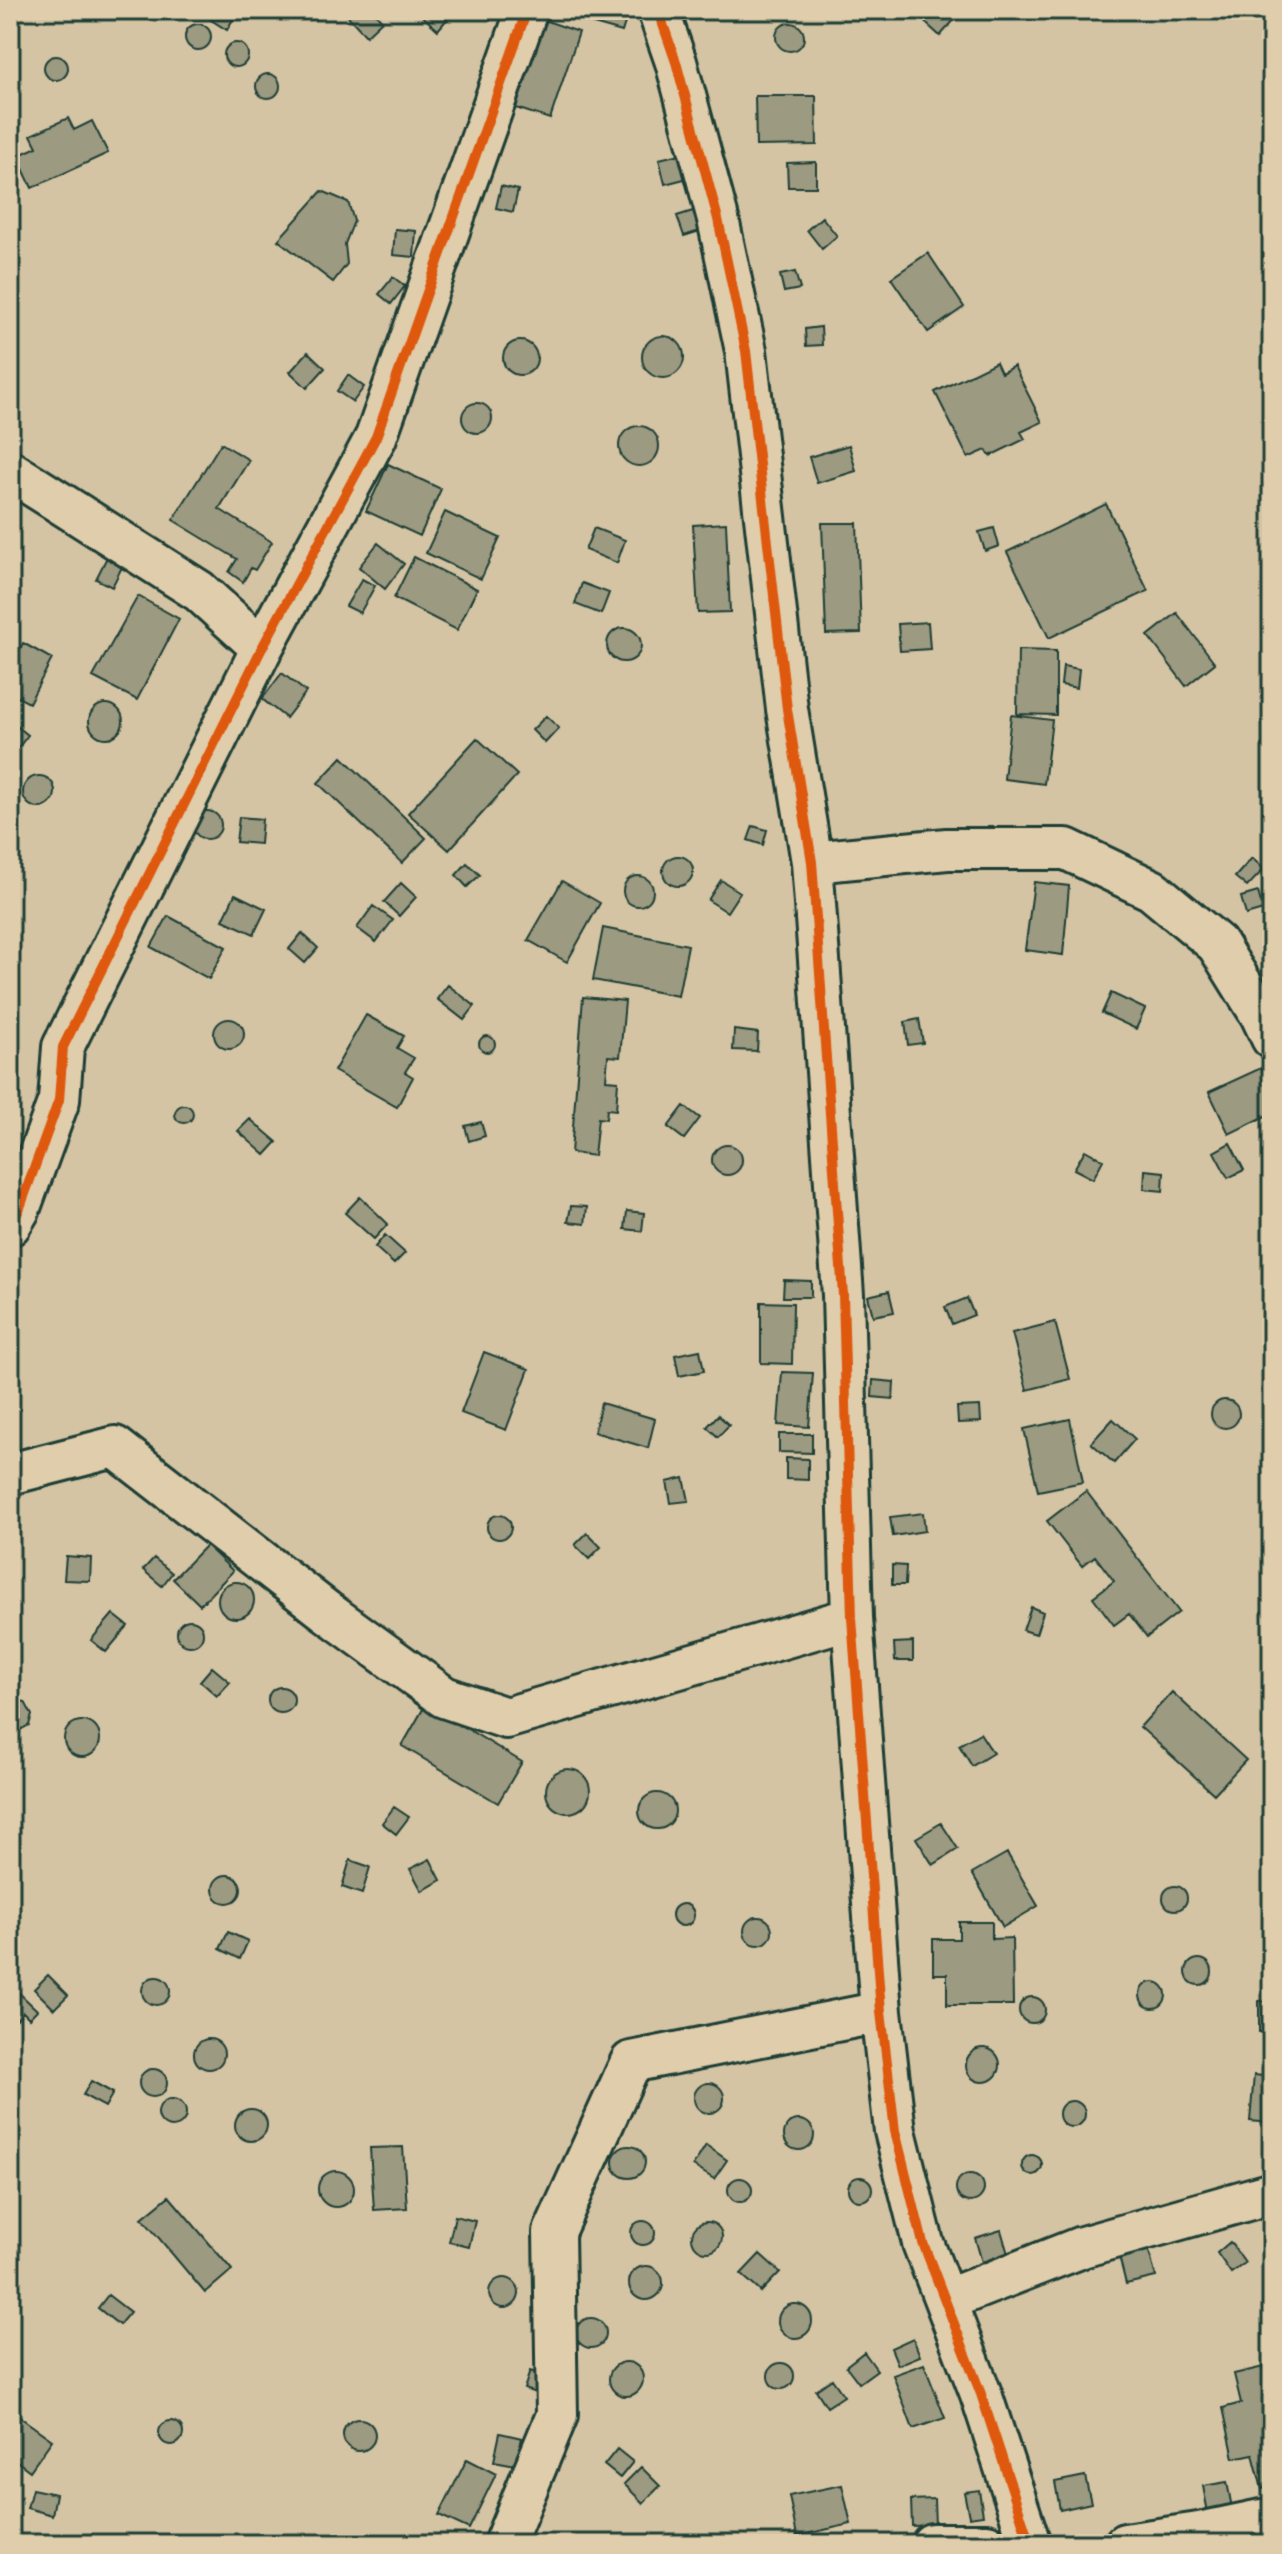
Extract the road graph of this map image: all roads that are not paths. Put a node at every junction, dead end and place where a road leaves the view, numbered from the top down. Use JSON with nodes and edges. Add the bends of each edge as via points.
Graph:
{"nodes":[{"id":1,"x":527,"y":10,"type":"edge"},
{"id":2,"x":658,"y":10,"type":"edge"},
{"id":3,"x":10,"y":471,"type":"edge"},
{"id":4,"x":262,"y":648,"type":"junction"},
{"id":5,"x":812,"y":862,"type":"junction"},
{"id":6,"x":1272,"y":1038,"type":"edge"},
{"id":7,"x":10,"y":1225,"type":"edge"},
{"id":8,"x":10,"y":1474,"type":"edge"},
{"id":9,"x":852,"y":1618,"type":"junction"},
{"id":10,"x":881,"y":2012,"type":"junction"},
{"id":11,"x":1272,"y":2193,"type":"edge"},
{"id":12,"x":946,"y":2300,"type":"junction"},
{"id":13,"x":1272,"y":2520,"type":"edge"},
{"id":14,"x":504,"y":2544,"type":"edge"},
{"id":15,"x":932,"y":2544,"type":"edge"},
{"id":16,"x":987,"y":2544,"type":"edge"},
{"id":17,"x":1030,"y":2544,"type":"edge"},
{"id":18,"x":1125,"y":2544,"type":"edge"}],
"edges":[{"from":1,"to":4,"type":"street","via":[[376,437]]},
{"from":2,"to":5,"type":"street","via":[[718,219],[746,351],[787,709]]},
{"from":3,"to":4,"type":"street","via":[[199,591]]},
{"from":4,"to":7,"type":"street","via":[[63,1047],[59,1100]]},
{"from":5,"to":6,"type":"street","via":[[947,849],[1066,849],[1152,890],[1217,944]]},
{"from":5,"to":9,"type":"street","via":[[843,1295]]},
{"from":8,"to":9,"type":"street","via":[[115,1447],[444,1697],[506,1718]]},
{"from":9,"to":10,"type":"street"},
{"from":10,"to":12,"type":"street","via":[[904,2174]]},
{"from":10,"to":14,"type":"street","via":[[631,2062],[554,2232],[557,2415]]},
{"from":11,"to":12,"type":"street","via":[[1082,2247]]},
{"from":12,"to":17,"type":"street"},
{"from":13,"to":18,"type":"street"},
{"from":15,"to":16,"type":"street"}]}
